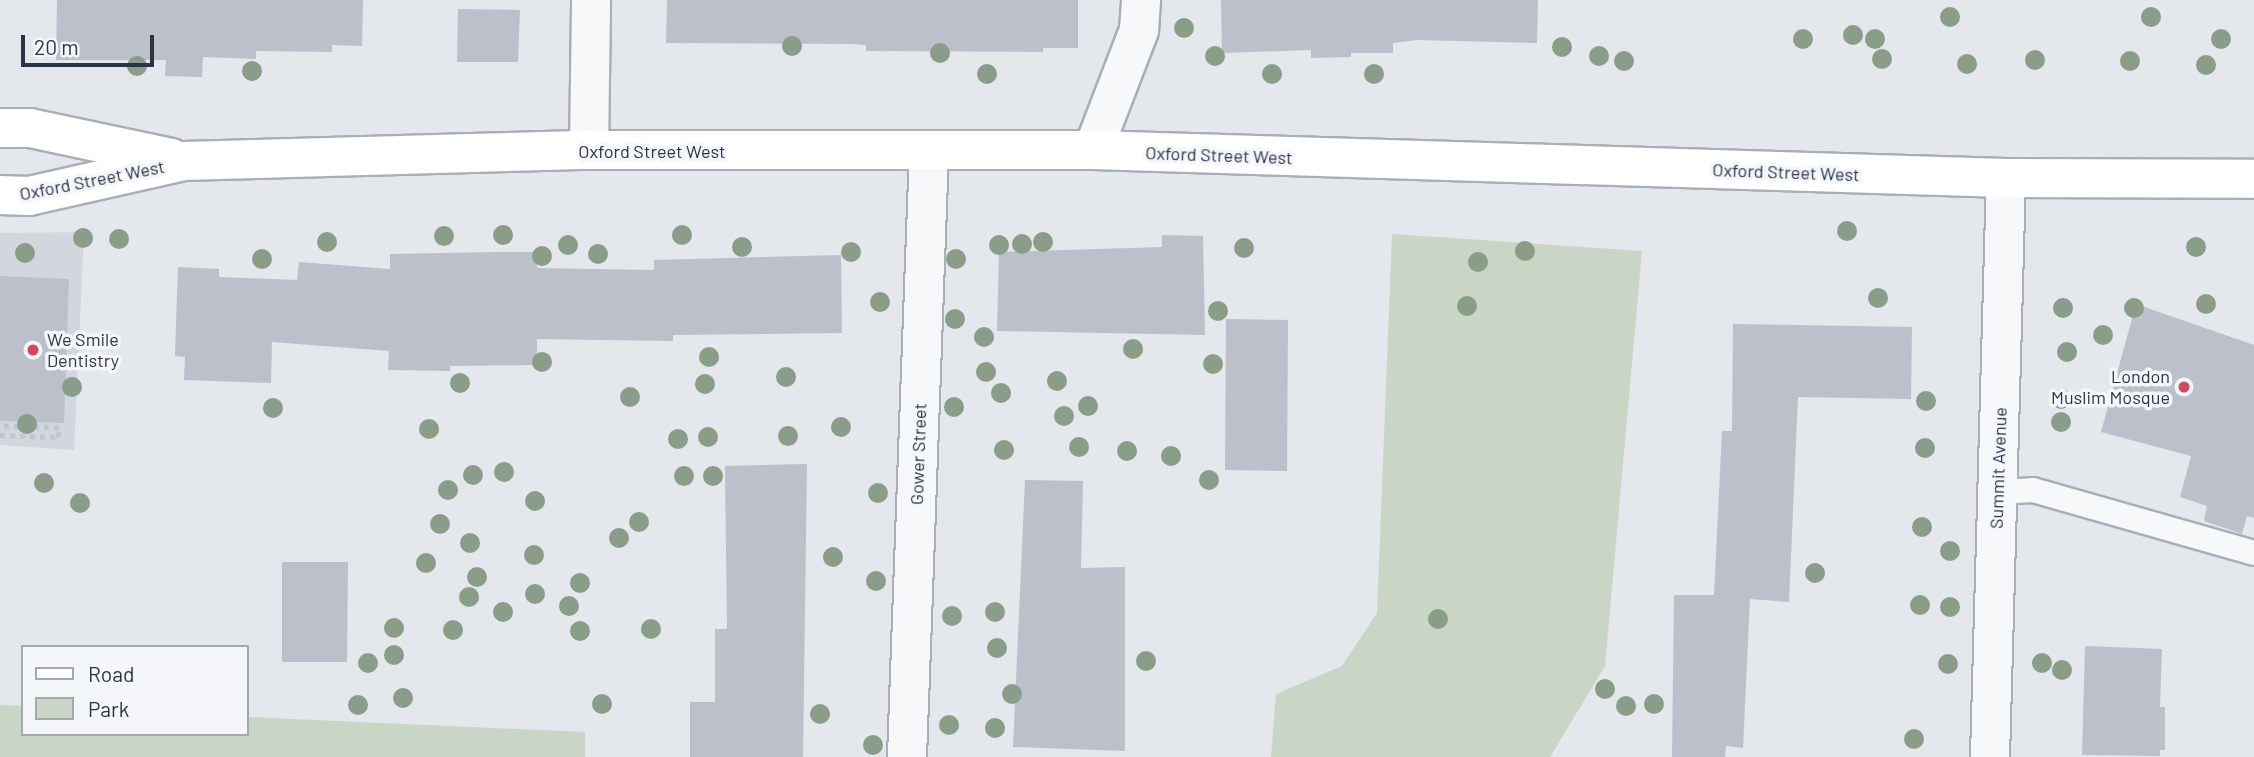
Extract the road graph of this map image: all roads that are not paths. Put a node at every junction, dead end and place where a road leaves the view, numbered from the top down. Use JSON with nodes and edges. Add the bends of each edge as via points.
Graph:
{"nodes":[{"id":1,"x":591,"y":0,"type":"edge"},
{"id":2,"x":1141,"y":0,"type":"edge"},
{"id":3,"x":0,"y":128,"type":"edge"},
{"id":4,"x":589,"y":150,"type":"junction"},
{"id":5,"x":1093,"y":150,"type":"junction"},
{"id":6,"x":929,"y":151,"type":"junction"},
{"id":7,"x":184,"y":161,"type":"junction"},
{"id":8,"x":2006,"y":178,"type":"junction"},
{"id":9,"x":2254,"y":179,"type":"edge"},
{"id":10,"x":0,"y":195,"type":"edge"},
{"id":11,"x":1997,"y":492,"type":"junction"},
{"id":12,"x":2254,"y":553,"type":"edge"},
{"id":13,"x":907,"y":757,"type":"edge"},
{"id":14,"x":1990,"y":757,"type":"edge"}],
"edges":[{"from":1,"to":4,"type":"street"},
{"from":2,"to":5,"type":"street","via":[[1139,30]]},
{"from":3,"to":7,"type":"main road","name":"Oxford Street West","via":[[30,128]]},
{"from":4,"to":6,"type":"main road","name":"Oxford Street West"},
{"from":4,"to":7,"type":"main road","name":"Oxford Street West"},
{"from":5,"to":6,"type":"main road","name":"Oxford Street West"},
{"from":5,"to":8,"type":"main road","name":"Oxford Street West"},
{"from":6,"to":13,"type":"street","name":"Gower Street"},
{"from":7,"to":10,"type":"main road","name":"Oxford Street West","via":[[29,196]]},
{"from":8,"to":9,"type":"main road","name":"Oxford Street West"},
{"from":8,"to":11,"type":"street","name":"Summit Avenue"},
{"from":11,"to":12,"type":"lane","via":[[2033,490]]},
{"from":11,"to":14,"type":"street","name":"Summit Avenue"}]}
